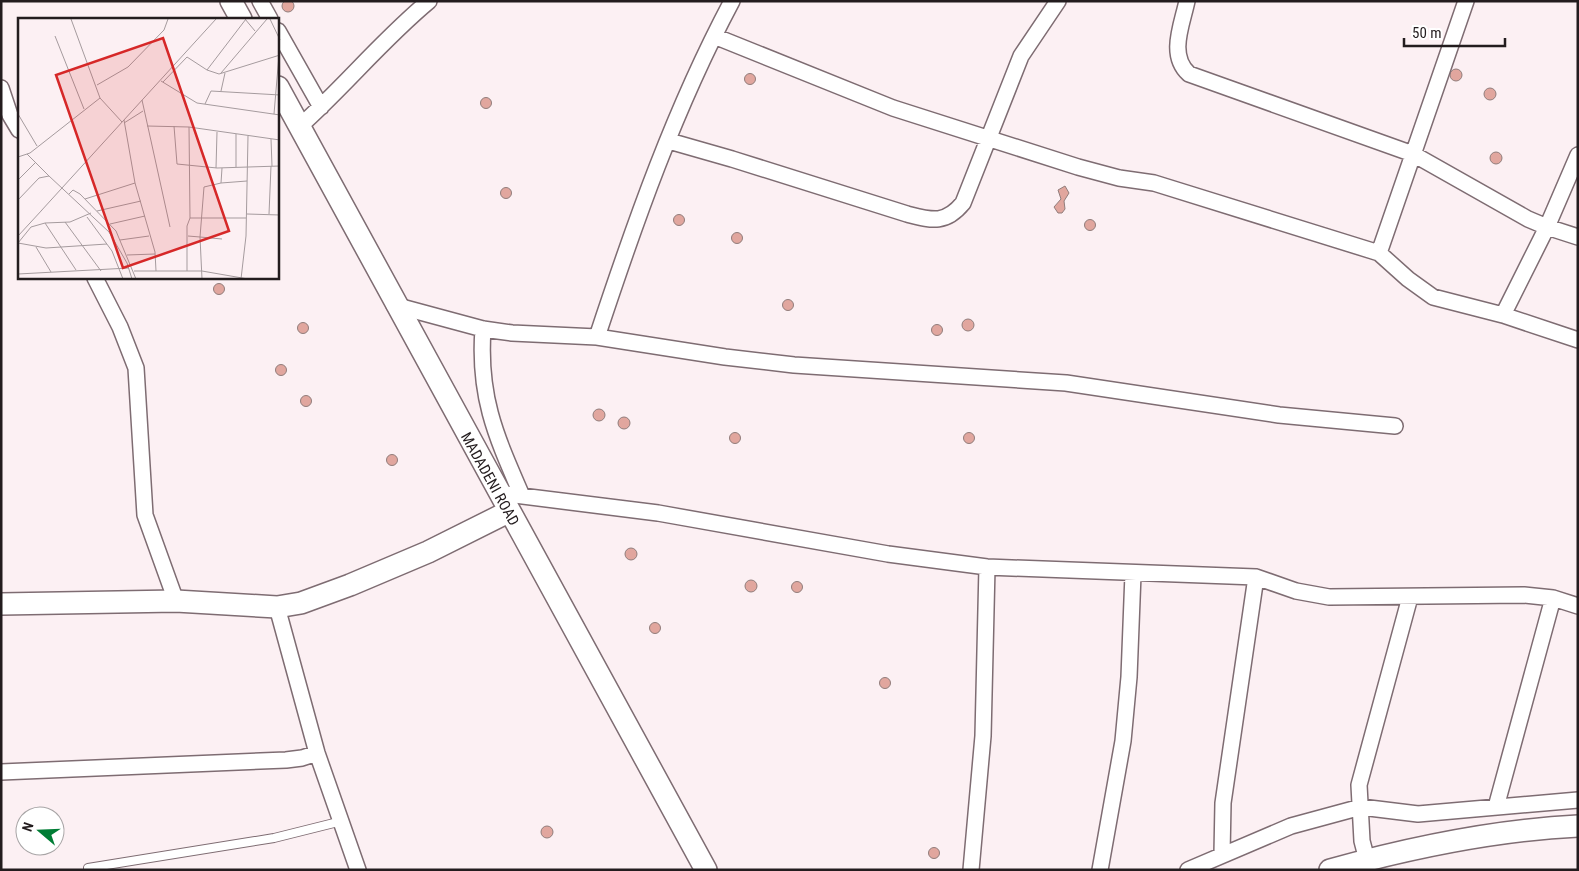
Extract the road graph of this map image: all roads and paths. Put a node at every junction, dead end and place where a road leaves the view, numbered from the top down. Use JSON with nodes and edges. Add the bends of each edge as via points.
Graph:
{"nodes":[{"id":1,"x":231,"y":1,"type":"edge"},
{"id":2,"x":260,"y":1,"type":"edge"},
{"id":3,"x":429,"y":1,"type":"edge"},
{"id":4,"x":732,"y":1,"type":"edge"},
{"id":5,"x":1058,"y":1,"type":"edge"},
{"id":6,"x":1187,"y":1,"type":"edge"},
{"id":7,"x":1466,"y":1,"type":"edge"},
{"id":8,"x":240,"y":18,"type":"edge"},
{"id":9,"x":269,"y":18,"type":"edge"},
{"id":10,"x":279,"y":33,"type":"edge"},
{"id":11,"x":714,"y":36,"type":"junction"},
{"id":12,"x":1,"y":88,"type":"edge"},
{"id":13,"x":279,"y":89,"type":"edge"},
{"id":14,"x":322,"y":107,"type":"junction"},
{"id":15,"x":299,"y":127,"type":"junction"},
{"id":16,"x":18,"y":128,"type":"edge"},
{"id":17,"x":988,"y":138,"type":"junction"},
{"id":18,"x":669,"y":141,"type":"junction"},
{"id":19,"x":1413,"y":154,"type":"junction"},
{"id":20,"x":1578,"y":155,"type":"edge"},
{"id":21,"x":1547,"y":227,"type":"junction"},
{"id":22,"x":1578,"y":237,"type":"edge"},
{"id":23,"x":1379,"y":253,"type":"junction"},
{"id":24,"x":96,"y":279,"type":"edge"},
{"id":25,"x":394,"y":304,"type":"junction"},
{"id":26,"x":1503,"y":315,"type":"junction"},
{"id":27,"x":483,"y":329,"type":"junction"},
{"id":28,"x":597,"y":336,"type":"junction"},
{"id":29,"x":1578,"y":340,"type":"edge"},
{"id":30,"x":1394,"y":426,"type":"dead end"},
{"id":31,"x":498,"y":493,"type":"junction"},
{"id":32,"x":522,"y":496,"type":"junction"},
{"id":33,"x":508,"y":512,"type":"junction"},
{"id":34,"x":987,"y":567,"type":"junction"},
{"id":35,"x":1133,"y":574,"type":"junction"},
{"id":36,"x":1256,"y":577,"type":"junction"},
{"id":37,"x":1410,"y":597,"type":"junction"},
{"id":38,"x":1553,"y":598,"type":"junction"},
{"id":39,"x":176,"y":600,"type":"junction"},
{"id":40,"x":1,"y":604,"type":"edge"},
{"id":41,"x":1578,"y":606,"type":"edge"},
{"id":42,"x":277,"y":607,"type":"junction"},
{"id":43,"x":317,"y":753,"type":"junction"},
{"id":44,"x":1,"y":772,"type":"edge"},
{"id":45,"x":1578,"y":800,"type":"edge"},
{"id":46,"x":1361,"y":807,"type":"junction"},
{"id":47,"x":1496,"y":807,"type":"junction"},
{"id":48,"x":342,"y":821,"type":"junction"},
{"id":49,"x":1578,"y":826,"type":"edge"},
{"id":50,"x":1222,"y":854,"type":"junction"},
{"id":51,"x":1367,"y":860,"type":"junction"},
{"id":52,"x":88,"y":868,"type":"dead end"},
{"id":53,"x":358,"y":870,"type":"edge"},
{"id":54,"x":706,"y":870,"type":"edge"},
{"id":55,"x":972,"y":870,"type":"edge"},
{"id":56,"x":1100,"y":870,"type":"edge"},
{"id":57,"x":1188,"y":870,"type":"edge"},
{"id":58,"x":1330,"y":870,"type":"edge"}],
"edges":[{"from":1,"to":8,"type":"street"},
{"from":2,"to":9,"type":"street"},
{"from":3,"to":14,"type":"street"},
{"from":4,"to":11,"type":"street"},
{"from":5,"to":17,"type":"street","via":[[1021,56]]},
{"from":6,"to":19,"type":"street","via":[[1177,47],[1179,62],[1189,74]]},
{"from":7,"to":19,"type":"street"},
{"from":10,"to":14,"type":"street"},
{"from":11,"to":17,"type":"street","via":[[893,108]]},
{"from":11,"to":18,"type":"street"},
{"from":12,"to":16,"type":"street"},
{"from":13,"to":15,"type":"street","name":"MADADENI ROAD"},
{"from":14,"to":15,"type":"street"},
{"from":15,"to":25,"type":"street","name":"MADADENI ROAD"},
{"from":17,"to":18,"type":"street","via":[[963,203],[955,213],[936,220]]},
{"from":17,"to":23,"type":"street","via":[[1078,167],[1183,192]]},
{"from":18,"to":28,"type":"street","via":[[644,199]]},
{"from":19,"to":21,"type":"street"},
{"from":19,"to":23,"type":"street"},
{"from":20,"to":21,"type":"street"},
{"from":21,"to":22,"type":"street"},
{"from":21,"to":26,"type":"street"},
{"from":23,"to":26,"type":"street","via":[[1433,297]]},
{"from":24,"to":39,"type":"street","via":[[136,368],[145,515]]},
{"from":25,"to":27,"type":"street"},
{"from":25,"to":31,"type":"street","name":"MADADENI ROAD"},
{"from":26,"to":29,"type":"street"},
{"from":27,"to":28,"type":"street"},
{"from":27,"to":32,"type":"street","via":[[481,361],[489,411],[497,439]]},
{"from":28,"to":30,"type":"street","via":[[766,362],[1075,384],[1278,415]]},
{"from":31,"to":32,"type":"street"},
{"from":31,"to":33,"type":"street","name":"MADADENI ROAD"},
{"from":32,"to":34,"type":"street","via":[[658,513],[888,554]]},
{"from":33,"to":42,"type":"street","via":[[428,552],[350,585],[300,603]]},
{"from":33,"to":54,"type":"street","name":"MADADENI ROAD"},
{"from":34,"to":35,"type":"street"},
{"from":34,"to":55,"type":"street","via":[[982,736]]},
{"from":35,"to":36,"type":"street"},
{"from":35,"to":56,"type":"street","via":[[1123,741]]},
{"from":36,"to":37,"type":"street","via":[[1296,591],[1329,597]]},
{"from":36,"to":50,"type":"street","via":[[1223,803]]},
{"from":37,"to":38,"type":"street","via":[[1505,595]]},
{"from":37,"to":46,"type":"street","via":[[1362,773]]},
{"from":38,"to":41,"type":"street"},
{"from":38,"to":47,"type":"street"},
{"from":39,"to":40,"type":"street"},
{"from":39,"to":42,"type":"street"},
{"from":42,"to":43,"type":"street"},
{"from":43,"to":44,"type":"street","via":[[286,760]]},
{"from":43,"to":48,"type":"street"},
{"from":45,"to":47,"type":"street"},
{"from":46,"to":47,"type":"street","via":[[1418,814]]},
{"from":46,"to":50,"type":"street","via":[[1291,826]]},
{"from":46,"to":51,"type":"street","via":[[1362,842]]},
{"from":48,"to":52,"type":"lane","via":[[274,838]]},
{"from":48,"to":53,"type":"street"},
{"from":49,"to":51,"type":"street","via":[[1444,843]]},
{"from":50,"to":57,"type":"street"},
{"from":51,"to":58,"type":"street"}]}
